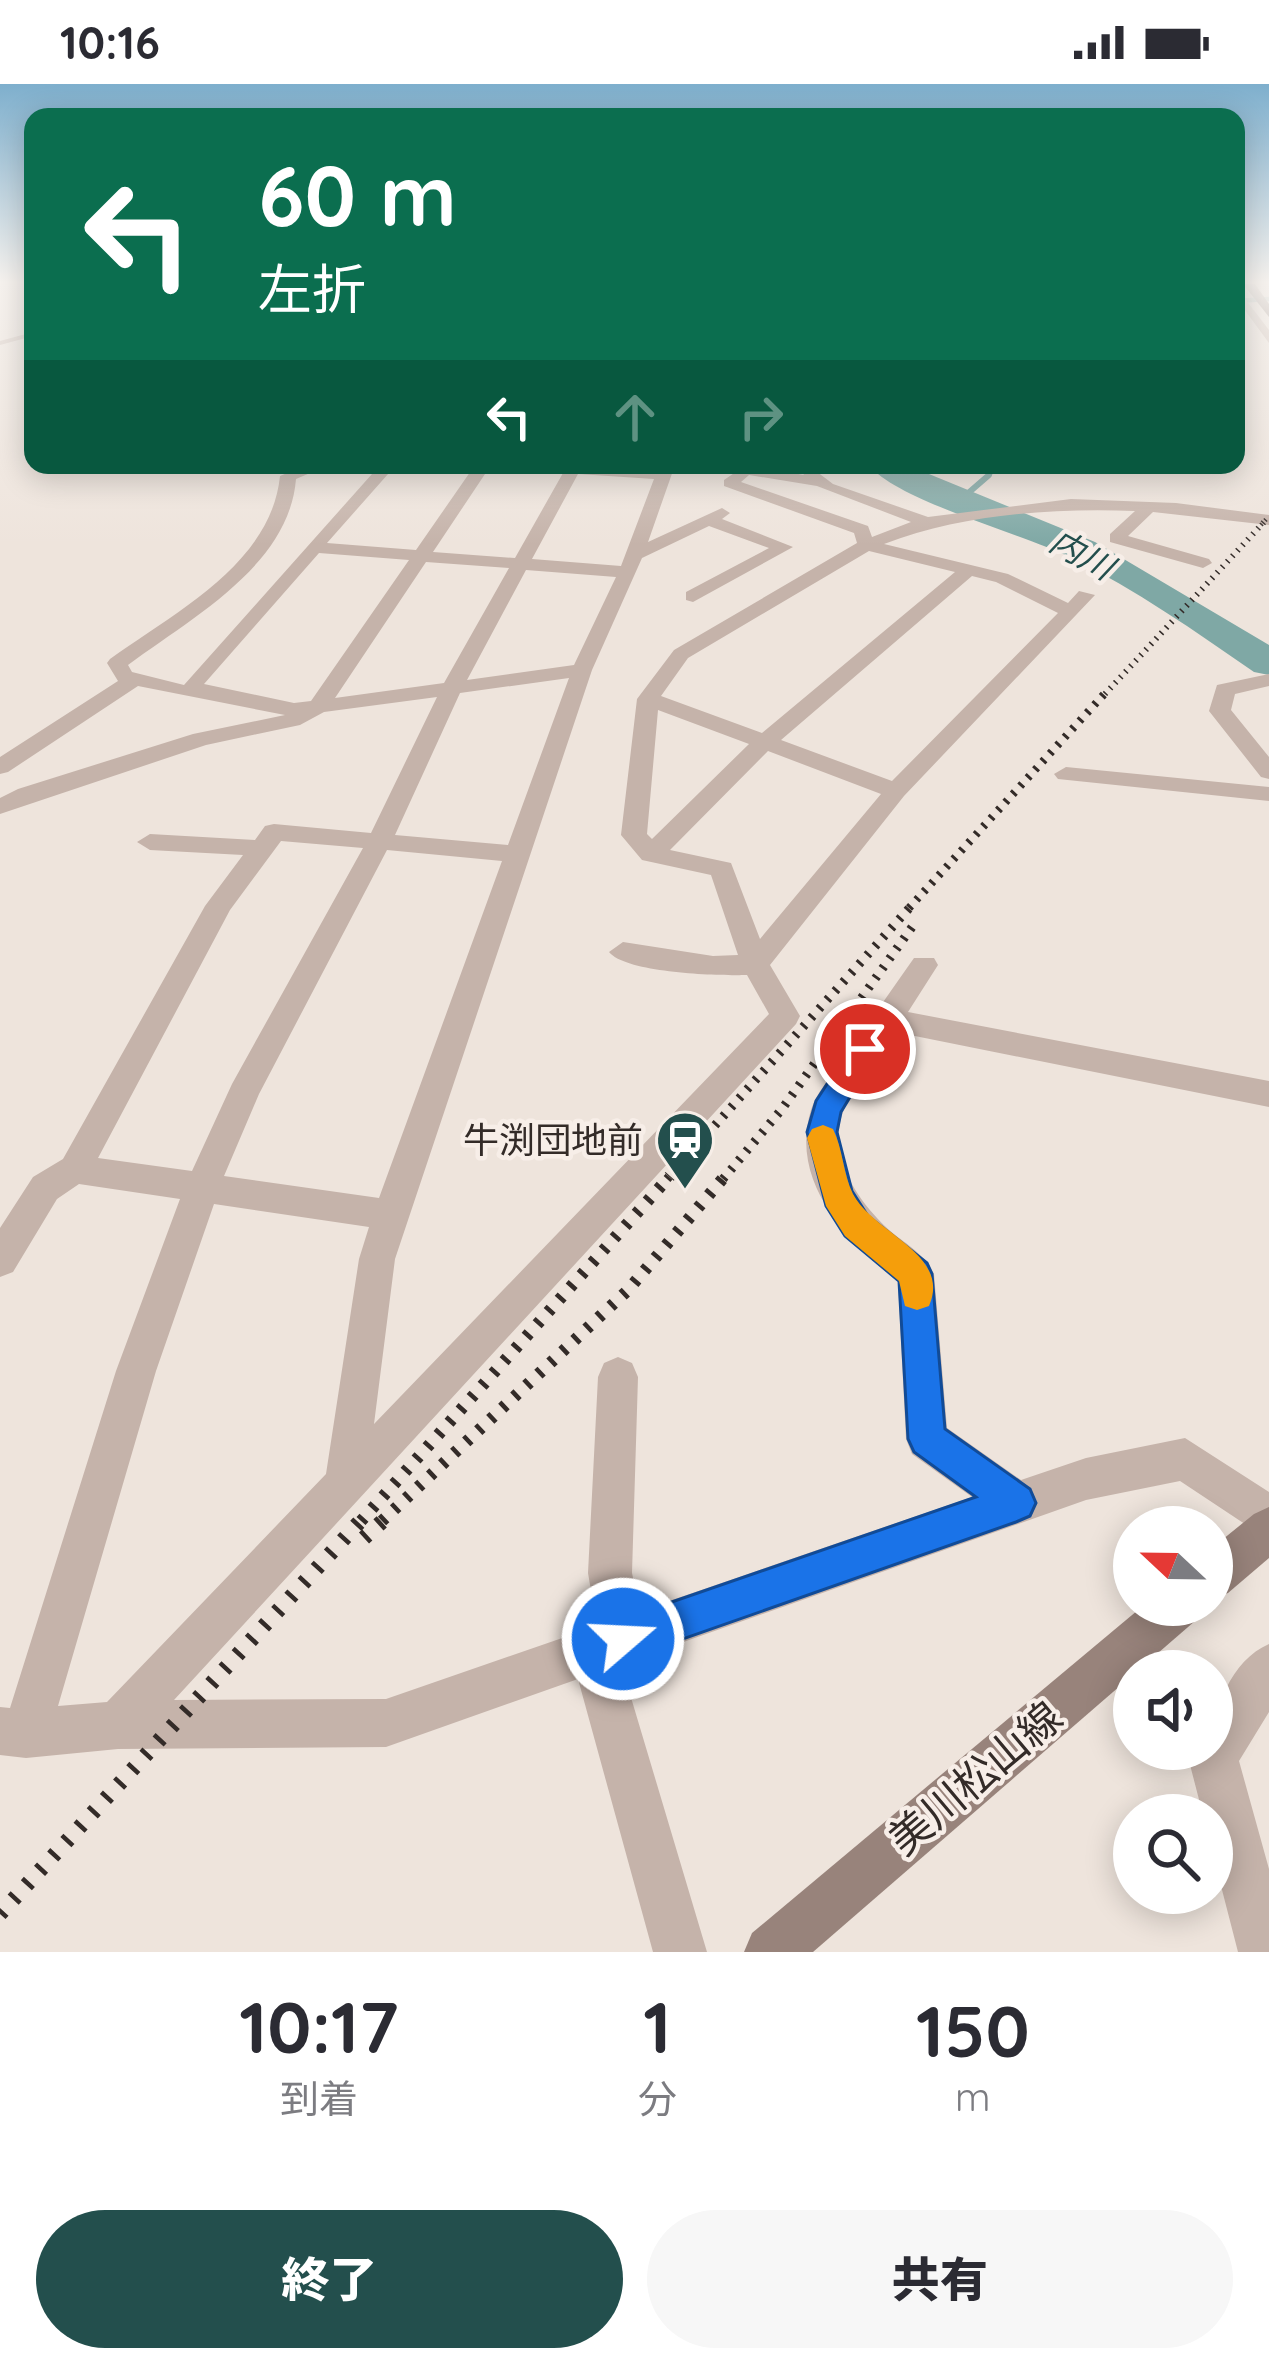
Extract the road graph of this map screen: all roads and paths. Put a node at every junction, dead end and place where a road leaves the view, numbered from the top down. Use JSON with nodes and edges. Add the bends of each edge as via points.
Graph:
{"nodes":[{"id":1,"x":294,"y":474,"type":"edge"},
{"id":2,"x":380,"y":474,"type":"edge"},
{"id":3,"x":477,"y":474,"type":"edge"},
{"id":4,"x":570,"y":474,"type":"edge"},
{"id":5,"x":664,"y":474,"type":"edge"},
{"id":6,"x":741,"y":474,"type":"edge"},
{"id":7,"x":771,"y":474,"type":"edge"},
{"id":8,"x":813,"y":474,"type":"edge"},
{"id":9,"x":820,"y":482,"type":"junction"},
{"id":10,"x":974,"y":495,"type":"dead end"},
{"id":11,"x":1120,"y":503,"type":"junction"},
{"id":12,"x":1150,"y":506,"type":"junction"},
{"id":13,"x":728,"y":510,"type":"dead end"},
{"id":14,"x":1244,"y":517,"type":"junction"},
{"id":15,"x":915,"y":519,"type":"junction"},
{"id":16,"x":708,"y":520,"type":"junction"},
{"id":17,"x":1269,"y":520,"type":"edge"},
{"id":18,"x":1230,"y":533,"type":"dead end"},
{"id":19,"x":865,"y":540,"type":"junction"},
{"id":20,"x":318,"y":548,"type":"junction"},
{"id":21,"x":1216,"y":548,"type":"dead end"},
{"id":22,"x":418,"y":556,"type":"junction"},
{"id":23,"x":632,"y":564,"type":"junction"},
{"id":24,"x":516,"y":565,"type":"junction"},
{"id":25,"x":968,"y":570,"type":"junction"},
{"id":26,"x":693,"y":596,"type":"dead end"},
{"id":27,"x":582,"y":670,"type":"junction"},
{"id":28,"x":135,"y":679,"type":"junction"},
{"id":29,"x":1261,"y":682,"type":"edge"},
{"id":30,"x":197,"y":689,"type":"junction"},
{"id":31,"x":451,"y":690,"type":"junction"},
{"id":32,"x":648,"y":700,"type":"junction"},
{"id":33,"x":318,"y":707,"type":"junction"},
{"id":34,"x":764,"y":742,"type":"junction"},
{"id":35,"x":0,"y":767,"type":"edge"},
{"id":36,"x":1269,"y":772,"type":"edge"},
{"id":37,"x":1066,"y":774,"type":"dead end"},
{"id":38,"x":896,"y":791,"type":"junction"},
{"id":39,"x":1269,"y":794,"type":"edge"},
{"id":40,"x":0,"y":807,"type":"edge"},
{"id":41,"x":150,"y":842,"type":"dead end"},
{"id":42,"x":379,"y":842,"type":"junction"},
{"id":43,"x":261,"y":848,"type":"junction"},
{"id":44,"x":519,"y":854,"type":"junction"},
{"id":45,"x":651,"y":854,"type":"junction"},
{"id":46,"x":623,"y":952,"type":"dead end"},
{"id":47,"x":754,"y":964,"type":"junction"},
{"id":48,"x":924,"y":965,"type":"dead end"},
{"id":49,"x":884,"y":1019,"type":"junction"},
{"id":50,"x":1269,"y":1094,"type":"edge"},
{"id":51,"x":75,"y":1169,"type":"junction"},
{"id":52,"x":202,"y":1185,"type":"junction"},
{"id":53,"x":391,"y":1215,"type":"junction"},
{"id":54,"x":0,"y":1260,"type":"edge"},
{"id":55,"x":618,"y":1377,"type":"dead end"},
{"id":56,"x":345,"y":1486,"type":"junction"},
{"id":57,"x":1016,"y":1503,"type":"junction"},
{"id":58,"x":1269,"y":1517,"type":"edge"},
{"id":59,"x":1269,"y":1529,"type":"edge"},
{"id":60,"x":1233,"y":1559,"type":"edge"},
{"id":61,"x":1154,"y":1626,"type":"edge"},
{"id":62,"x":608,"y":1643,"type":"junction"},
{"id":63,"x":1269,"y":1668,"type":"edge"},
{"id":64,"x":118,"y":1725,"type":"junction"},
{"id":65,"x":13,"y":1733,"type":"edge"},
{"id":66,"x":680,"y":1952,"type":"edge"},
{"id":67,"x":771,"y":1952,"type":"edge"},
{"id":68,"x":1265,"y":1952,"type":"edge"}],
"edges":[{"from":1,"to":28,"type":"street","via":[[285,510],[241,572],[117,664]]},
{"from":2,"to":20,"type":"street"},
{"from":3,"to":22,"type":"street"},
{"from":4,"to":24,"type":"street"},
{"from":5,"to":23,"type":"street"},
{"from":6,"to":19,"type":"street","via":[[730,484]]},
{"from":7,"to":9,"type":"street"},
{"from":8,"to":9,"type":"street"},
{"from":9,"to":15,"type":"street"},
{"from":10,"to":11,"type":"street","via":[[1011,506],[1083,497]]},
{"from":11,"to":12,"type":"street"},
{"from":11,"to":15,"type":"street"},
{"from":12,"to":14,"type":"street"},
{"from":12,"to":21,"type":"street","via":[[1116,538],[1199,567]]},
{"from":13,"to":16,"type":"street"},
{"from":14,"to":17,"type":"street"},
{"from":14,"to":18,"type":"street"},
{"from":15,"to":19,"type":"street"},
{"from":16,"to":23,"type":"street"},
{"from":16,"to":26,"type":"street","via":[[784,547]]},
{"from":19,"to":25,"type":"street"},
{"from":19,"to":32,"type":"street","via":[[681,654]]},
{"from":20,"to":22,"type":"street"},
{"from":20,"to":30,"type":"street","via":[[194,683]]},
{"from":22,"to":24,"type":"street"},
{"from":22,"to":33,"type":"street"},
{"from":23,"to":24,"type":"street"},
{"from":23,"to":27,"type":"street"},
{"from":24,"to":31,"type":"street"},
{"from":25,"to":34,"type":"street"},
{"from":25,"to":38,"type":"street","via":[[1078,603]]},
{"from":27,"to":31,"type":"street"},
{"from":27,"to":44,"type":"street"},
{"from":28,"to":30,"type":"street"},
{"from":28,"to":35,"type":"street"},
{"from":29,"to":36,"type":"street","via":[[1225,690],[1220,710]]},
{"from":30,"to":33,"type":"street","via":[[294,710]]},
{"from":31,"to":33,"type":"street"},
{"from":31,"to":42,"type":"street"},
{"from":32,"to":34,"type":"street"},
{"from":32,"to":45,"type":"street","via":[[634,835]]},
{"from":33,"to":40,"type":"street"},
{"from":34,"to":38,"type":"street"},
{"from":34,"to":45,"type":"street"},
{"from":37,"to":39,"type":"street"},
{"from":38,"to":47,"type":"street"},
{"from":41,"to":43,"type":"street"},
{"from":42,"to":43,"type":"street","via":[[274,832]]},
{"from":42,"to":44,"type":"street"},
{"from":42,"to":52,"type":"street"},
{"from":43,"to":51,"type":"street","via":[[219,906]]},
{"from":44,"to":53,"type":"street"},
{"from":45,"to":47,"type":"street","via":[[722,869]]},
{"from":46,"to":47,"type":"street"},
{"from":47,"to":56,"type":"street","via":[[785,1016]]},
{"from":48,"to":49,"type":"street"},
{"from":49,"to":50,"type":"street"},
{"from":49,"to":57,"type":"street","via":[[827,1109],[826,1161],[856,1226],[916,1274],[927,1439]]},
{"from":51,"to":52,"type":"street"},
{"from":51,"to":54,"type":"street","via":[[45,1188]]},
{"from":52,"to":53,"type":"street"},
{"from":52,"to":65,"type":"street"},
{"from":53,"to":56,"type":"street","via":[[377,1259]]},
{"from":55,"to":62,"type":"street"},
{"from":56,"to":64,"type":"street"},
{"from":57,"to":58,"type":"street","via":[[1185,1459]]},
{"from":57,"to":62,"type":"street"},
{"from":59,"to":60,"type":"main road"},
{"from":61,"to":67,"type":"main road","name":"美川松山線"},
{"from":62,"to":64,"type":"street","via":[[386,1723]]},
{"from":62,"to":66,"type":"street"},
{"from":63,"to":68,"type":"street","via":[[1213,1757]]},
{"from":64,"to":65,"type":"street"}]}
